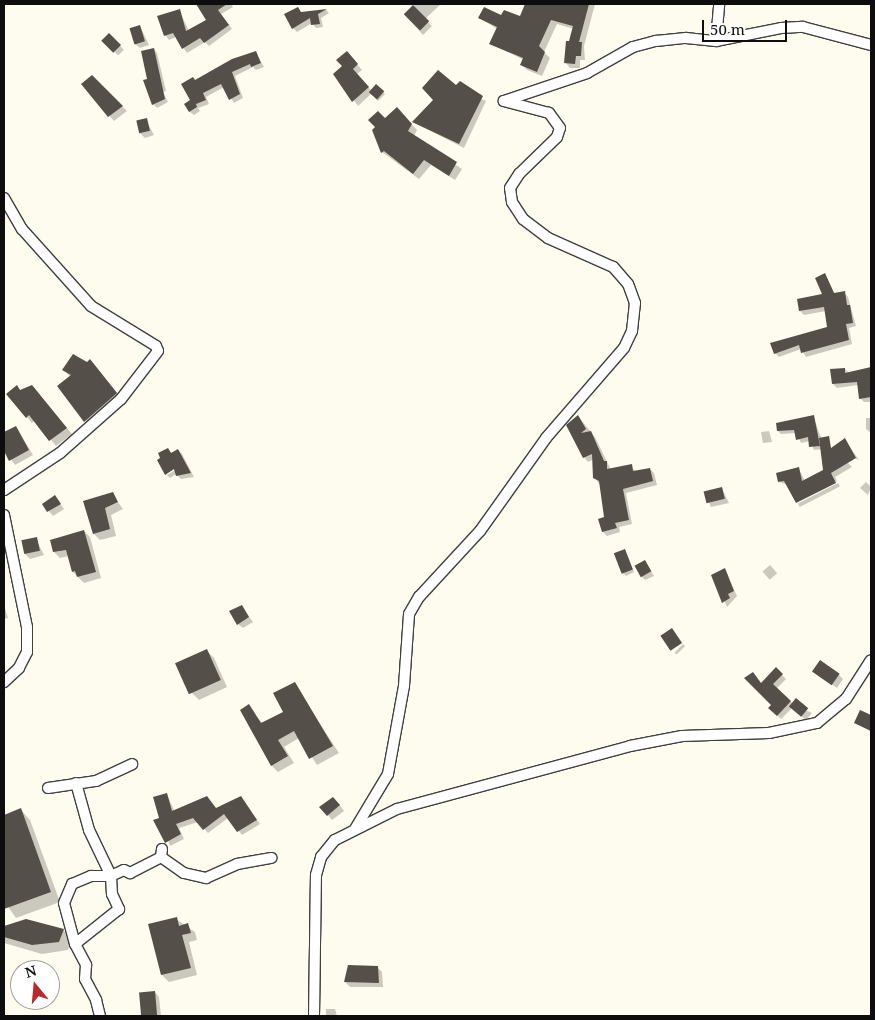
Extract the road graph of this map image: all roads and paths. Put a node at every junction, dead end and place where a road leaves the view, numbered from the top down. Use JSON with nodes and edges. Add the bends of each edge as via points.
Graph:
{"nodes":[{"id":1,"x":719,"y":4,"type":"edge"},
{"id":2,"x":716,"y":41,"type":"junction"},
{"id":3,"x":871,"y":45,"type":"edge"},
{"id":4,"x":4,"y":198,"type":"edge"},
{"id":5,"x":4,"y":490,"type":"edge"},
{"id":6,"x":4,"y":515,"type":"edge"},
{"id":7,"x":871,"y":660,"type":"edge"},
{"id":8,"x":4,"y":682,"type":"edge"},
{"id":9,"x":132,"y":764,"type":"dead end"},
{"id":10,"x":76,"y":784,"type":"junction"},
{"id":11,"x":48,"y":788,"type":"dead end"},
{"id":12,"x":354,"y":829,"type":"junction"},
{"id":13,"x":271,"y":858,"type":"dead end"},
{"id":14,"x":111,"y":876,"type":"junction"},
{"id":15,"x":75,"y":944,"type":"junction"},
{"id":16,"x":100,"y":1016,"type":"edge"},
{"id":17,"x":314,"y":1016,"type":"edge"}],
"edges":[{"from":1,"to":2,"type":"street"},
{"from":2,"to":3,"type":"street","via":[[781,28],[802,28]]},
{"from":2,"to":12,"type":"street","via":[[656,40],[633,48],[587,73],[504,100],[549,113],[560,128],[557,138],[518,174],[510,188],[512,202],[523,219],[548,238],[613,267],[628,284],[635,303],[632,331],[624,348],[546,438],[480,531],[419,597],[409,614],[404,686],[390,764],[378,793]]},
{"from":4,"to":5,"type":"street","via":[[22,229],[91,306],[156,346],[158,351],[121,399],[60,453]]},
{"from":6,"to":8,"type":"street","via":[[27,627],[27,652],[19,668]]},
{"from":7,"to":12,"type":"street","via":[[846,699],[817,723],[769,733],[682,736],[630,746],[397,809]]},
{"from":9,"to":10,"type":"street","via":[[96,781]]},
{"from":10,"to":11,"type":"street"},
{"from":10,"to":14,"type":"street","via":[[89,830]]},
{"from":12,"to":17,"type":"street","via":[[335,840],[321,857],[316,875]]},
{"from":13,"to":14,"type":"street","via":[[237,864],[206,878],[184,873],[162,853],[130,873],[124,870]]},
{"from":14,"to":15,"type":"street","via":[[112,894],[119,909]]},
{"from":14,"to":15,"type":"street","via":[[91,876],[72,884],[64,903]]},
{"from":15,"to":16,"type":"street","via":[[86,965],[85,979]]}]}
